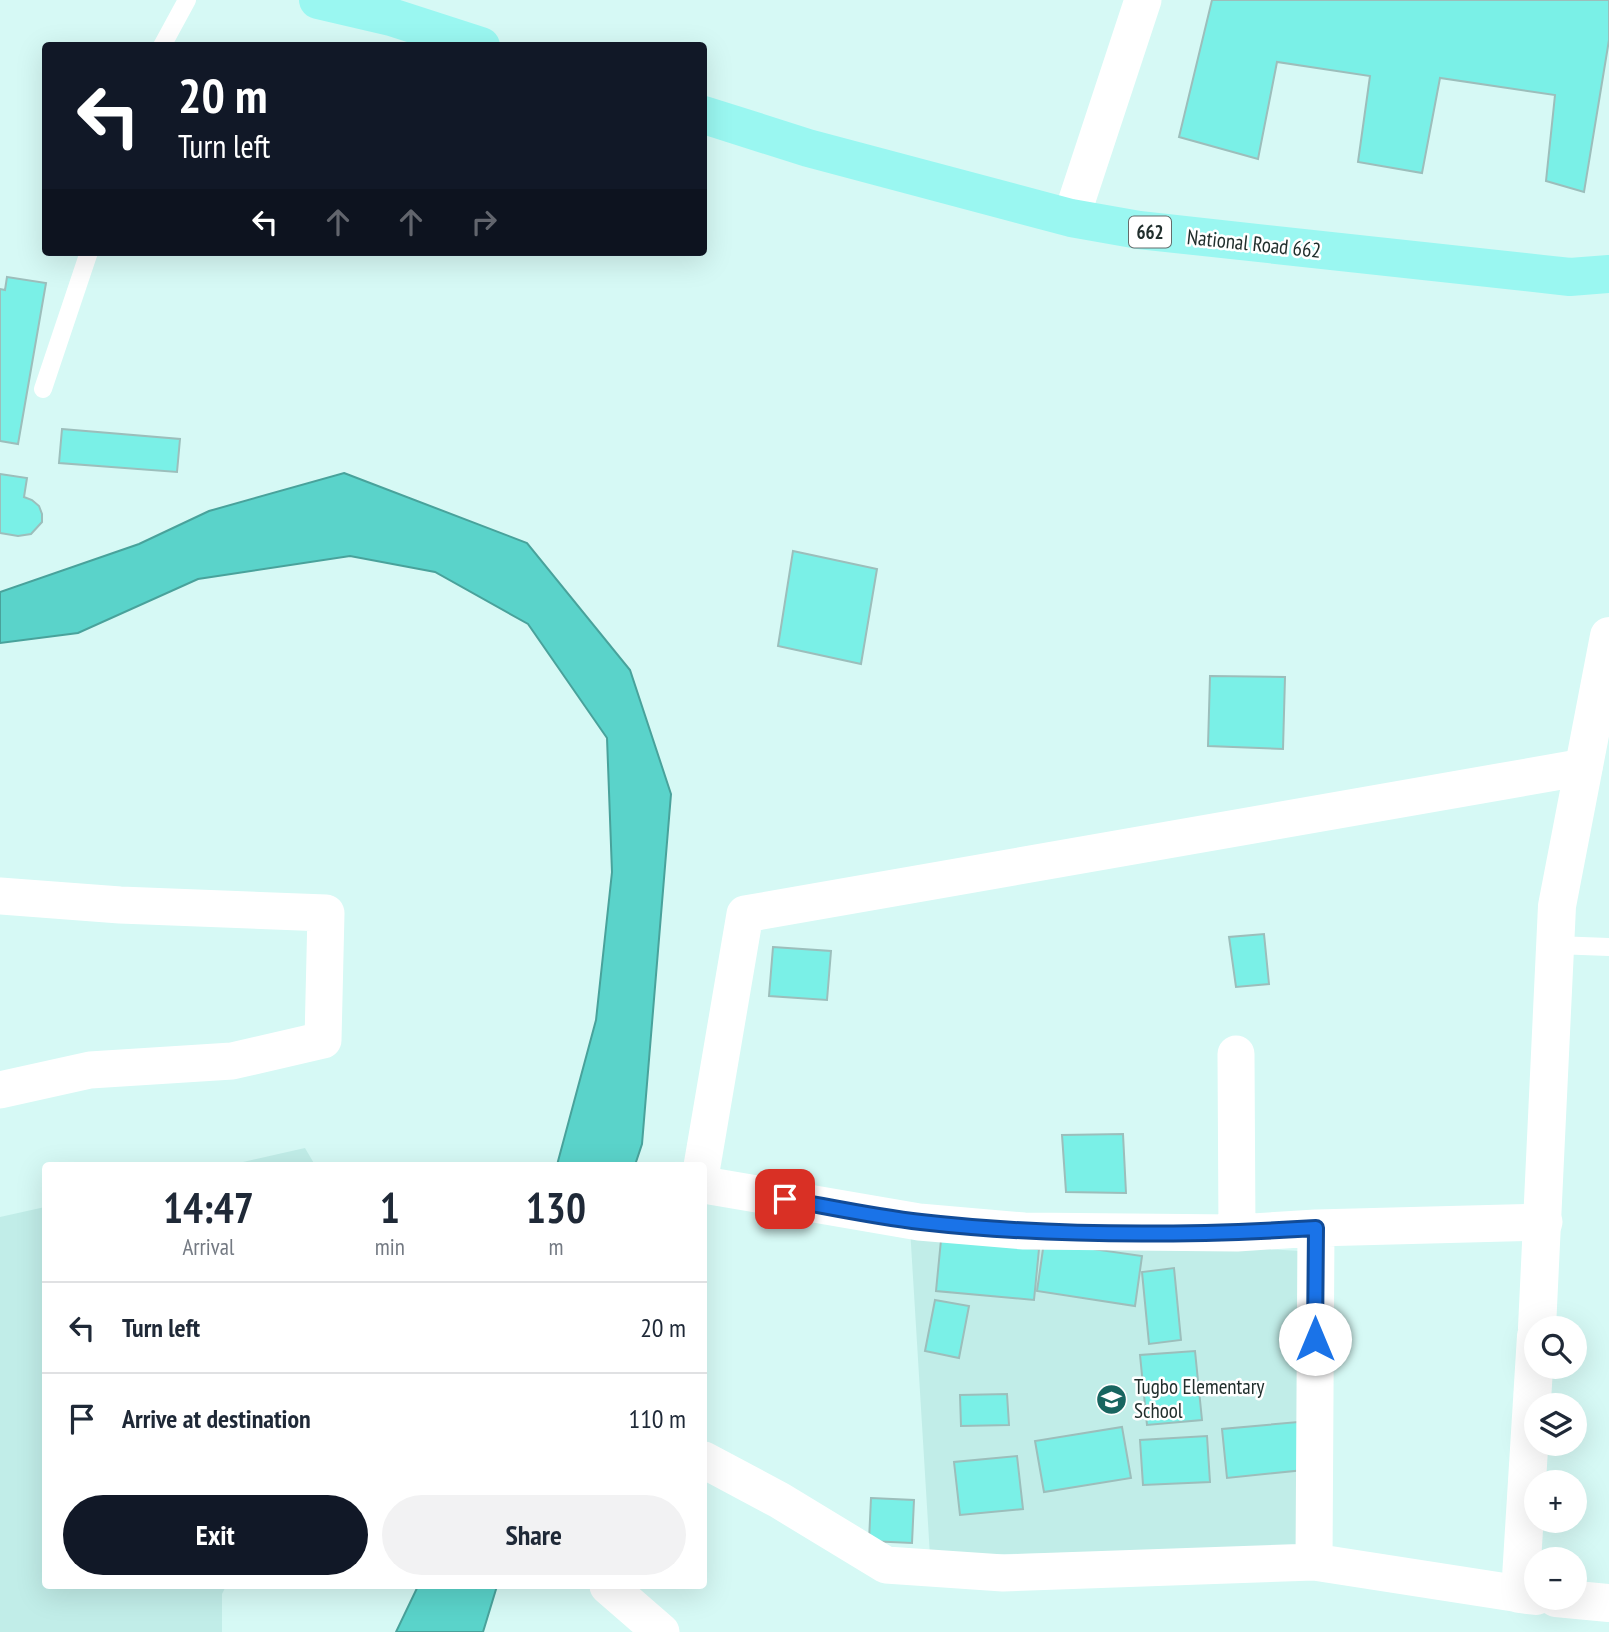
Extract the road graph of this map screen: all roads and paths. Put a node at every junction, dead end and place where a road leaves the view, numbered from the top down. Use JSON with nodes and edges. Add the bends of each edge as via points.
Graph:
{"nodes":[{"id":1,"x":187,"y":0,"type":"edge"},
{"id":2,"x":318,"y":0,"type":"edge"},
{"id":3,"x":1143,"y":0,"type":"edge"},
{"id":4,"x":164,"y":42,"type":"edge"},
{"id":5,"x":469,"y":42,"type":"edge"},
{"id":6,"x":707,"y":116,"type":"edge"},
{"id":7,"x":1071,"y":218,"type":"junction"},
{"id":8,"x":88,"y":256,"type":"edge"},
{"id":9,"x":1609,"y":274,"type":"edge"},
{"id":10,"x":43,"y":389,"type":"dead end"},
{"id":11,"x":1609,"y":636,"type":"edge"},
{"id":12,"x":1584,"y":767,"type":"junction"},
{"id":13,"x":0,"y":896,"type":"edge"},
{"id":14,"x":1555,"y":944,"type":"junction"},
{"id":15,"x":1609,"y":947,"type":"edge"},
{"id":16,"x":1236,"y":1054,"type":"dead end"},
{"id":17,"x":0,"y":1090,"type":"edge"},
{"id":18,"x":703,"y":1162,"type":"edge"},
{"id":19,"x":707,"y":1186,"type":"edge"},
{"id":20,"x":1544,"y":1222,"type":"junction"},
{"id":21,"x":1316,"y":1228,"type":"junction"},
{"id":22,"x":1237,"y":1233,"type":"junction"},
{"id":23,"x":1538,"y":1316,"type":"edge"},
{"id":24,"x":1536,"y":1379,"type":"edge"},
{"id":25,"x":707,"y":1462,"type":"edge"},
{"id":26,"x":1538,"y":1547,"type":"edge"},
{"id":27,"x":1314,"y":1562,"type":"junction"},
{"id":28,"x":611,"y":1589,"type":"edge"},
{"id":29,"x":1524,"y":1594,"type":"edge"},
{"id":30,"x":1587,"y":1601,"type":"edge"},
{"id":31,"x":1609,"y":1603,"type":"edge"},
{"id":32,"x":661,"y":1632,"type":"edge"}],
"edges":[{"from":1,"to":4,"type":"lane"},
{"from":2,"to":5,"type":"main road"},
{"from":3,"to":7,"type":"street"},
{"from":6,"to":7,"type":"main road","name":"National Road 662","number":"662","via":[[808,148]]},
{"from":7,"to":9,"type":"main road","name":"National Road 662","number":"662","via":[[1173,235],[1570,277]]},
{"from":8,"to":10,"type":"lane"},
{"from":11,"to":12,"type":"street"},
{"from":12,"to":14,"type":"street","via":[[1557,906]]},
{"from":12,"to":18,"type":"street","via":[[745,914]]},
{"from":13,"to":17,"type":"street","via":[[326,913],[323,1040],[232,1061],[90,1070]]},
{"from":14,"to":15,"type":"lane"},
{"from":14,"to":20,"type":"street"},
{"from":16,"to":22,"type":"street"},
{"from":19,"to":22,"type":"street","via":[[919,1222],[1024,1231]]},
{"from":20,"to":21,"type":"street"},
{"from":20,"to":23,"type":"street"},
{"from":21,"to":22,"type":"street"},
{"from":21,"to":27,"type":"street"},
{"from":24,"to":26,"type":"street"},
{"from":25,"to":27,"type":"street","via":[[886,1565],[1003,1573]]},
{"from":27,"to":29,"type":"street"},
{"from":28,"to":32,"type":"street"},
{"from":30,"to":31,"type":"street"}]}
